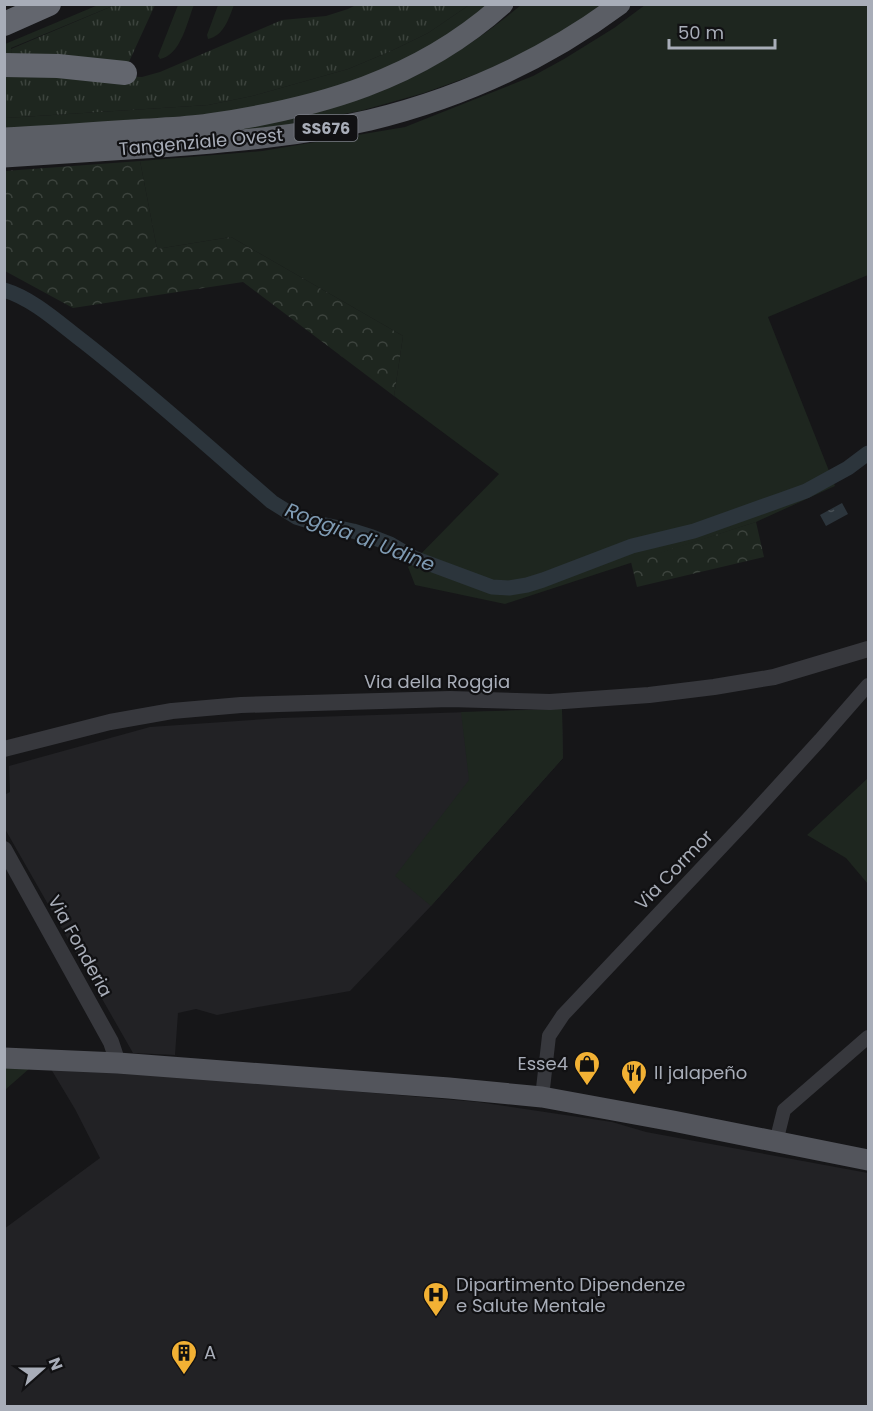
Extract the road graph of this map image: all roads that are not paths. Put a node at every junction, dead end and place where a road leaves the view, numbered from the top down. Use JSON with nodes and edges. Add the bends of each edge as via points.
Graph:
{"nodes":[{"id":1,"x":49,"y":4,"type":"edge"},
{"id":2,"x":503,"y":4,"type":"edge"},
{"id":3,"x":620,"y":4,"type":"edge"},
{"id":4,"x":4,"y":24,"type":"edge"},
{"id":5,"x":4,"y":65,"type":"edge"},
{"id":6,"x":125,"y":73,"type":"dead end"},
{"id":7,"x":4,"y":138,"type":"edge"},
{"id":8,"x":4,"y":157,"type":"edge"},
{"id":9,"x":868,"y":649,"type":"edge"},
{"id":10,"x":868,"y":685,"type":"edge"},
{"id":11,"x":4,"y":749,"type":"edge"},
{"id":12,"x":4,"y":849,"type":"edge"},
{"id":13,"x":868,"y":1036,"type":"edge"},
{"id":14,"x":4,"y":1058,"type":"edge"},
{"id":15,"x":118,"y":1063,"type":"junction"},
{"id":16,"x":542,"y":1097,"type":"junction"},
{"id":17,"x":776,"y":1142,"type":"junction"},
{"id":18,"x":868,"y":1160,"type":"edge"}],
"edges":[{"from":1,"to":4,"type":"highway"},
{"from":2,"to":7,"type":"highway","name":"Tangenziale Ovest","number":"SS676","via":[[463,38],[435,55],[377,83],[330,99],[207,124]]},
{"from":3,"to":8,"type":"highway","name":"Tangenziale Ovest","number":"SS676","via":[[535,59],[468,89],[369,120],[222,142]]},
{"from":5,"to":6,"type":"highway"},
{"from":9,"to":11,"type":"street","name":"Via della Roggia","via":[[774,677],[660,694],[550,702],[450,699],[230,706],[110,722]]},
{"from":10,"to":16,"type":"street","name":"Via Cormor","via":[[755,812],[563,1015],[549,1036]]},
{"from":12,"to":15,"type":"street","name":"Via Fonderia","via":[[111,1042]]},
{"from":13,"to":17,"type":"street","via":[[784,1110]]},
{"from":14,"to":15,"type":"main road"},
{"from":15,"to":16,"type":"main road"},
{"from":16,"to":17,"type":"main road"},
{"from":17,"to":18,"type":"main road"}]}
